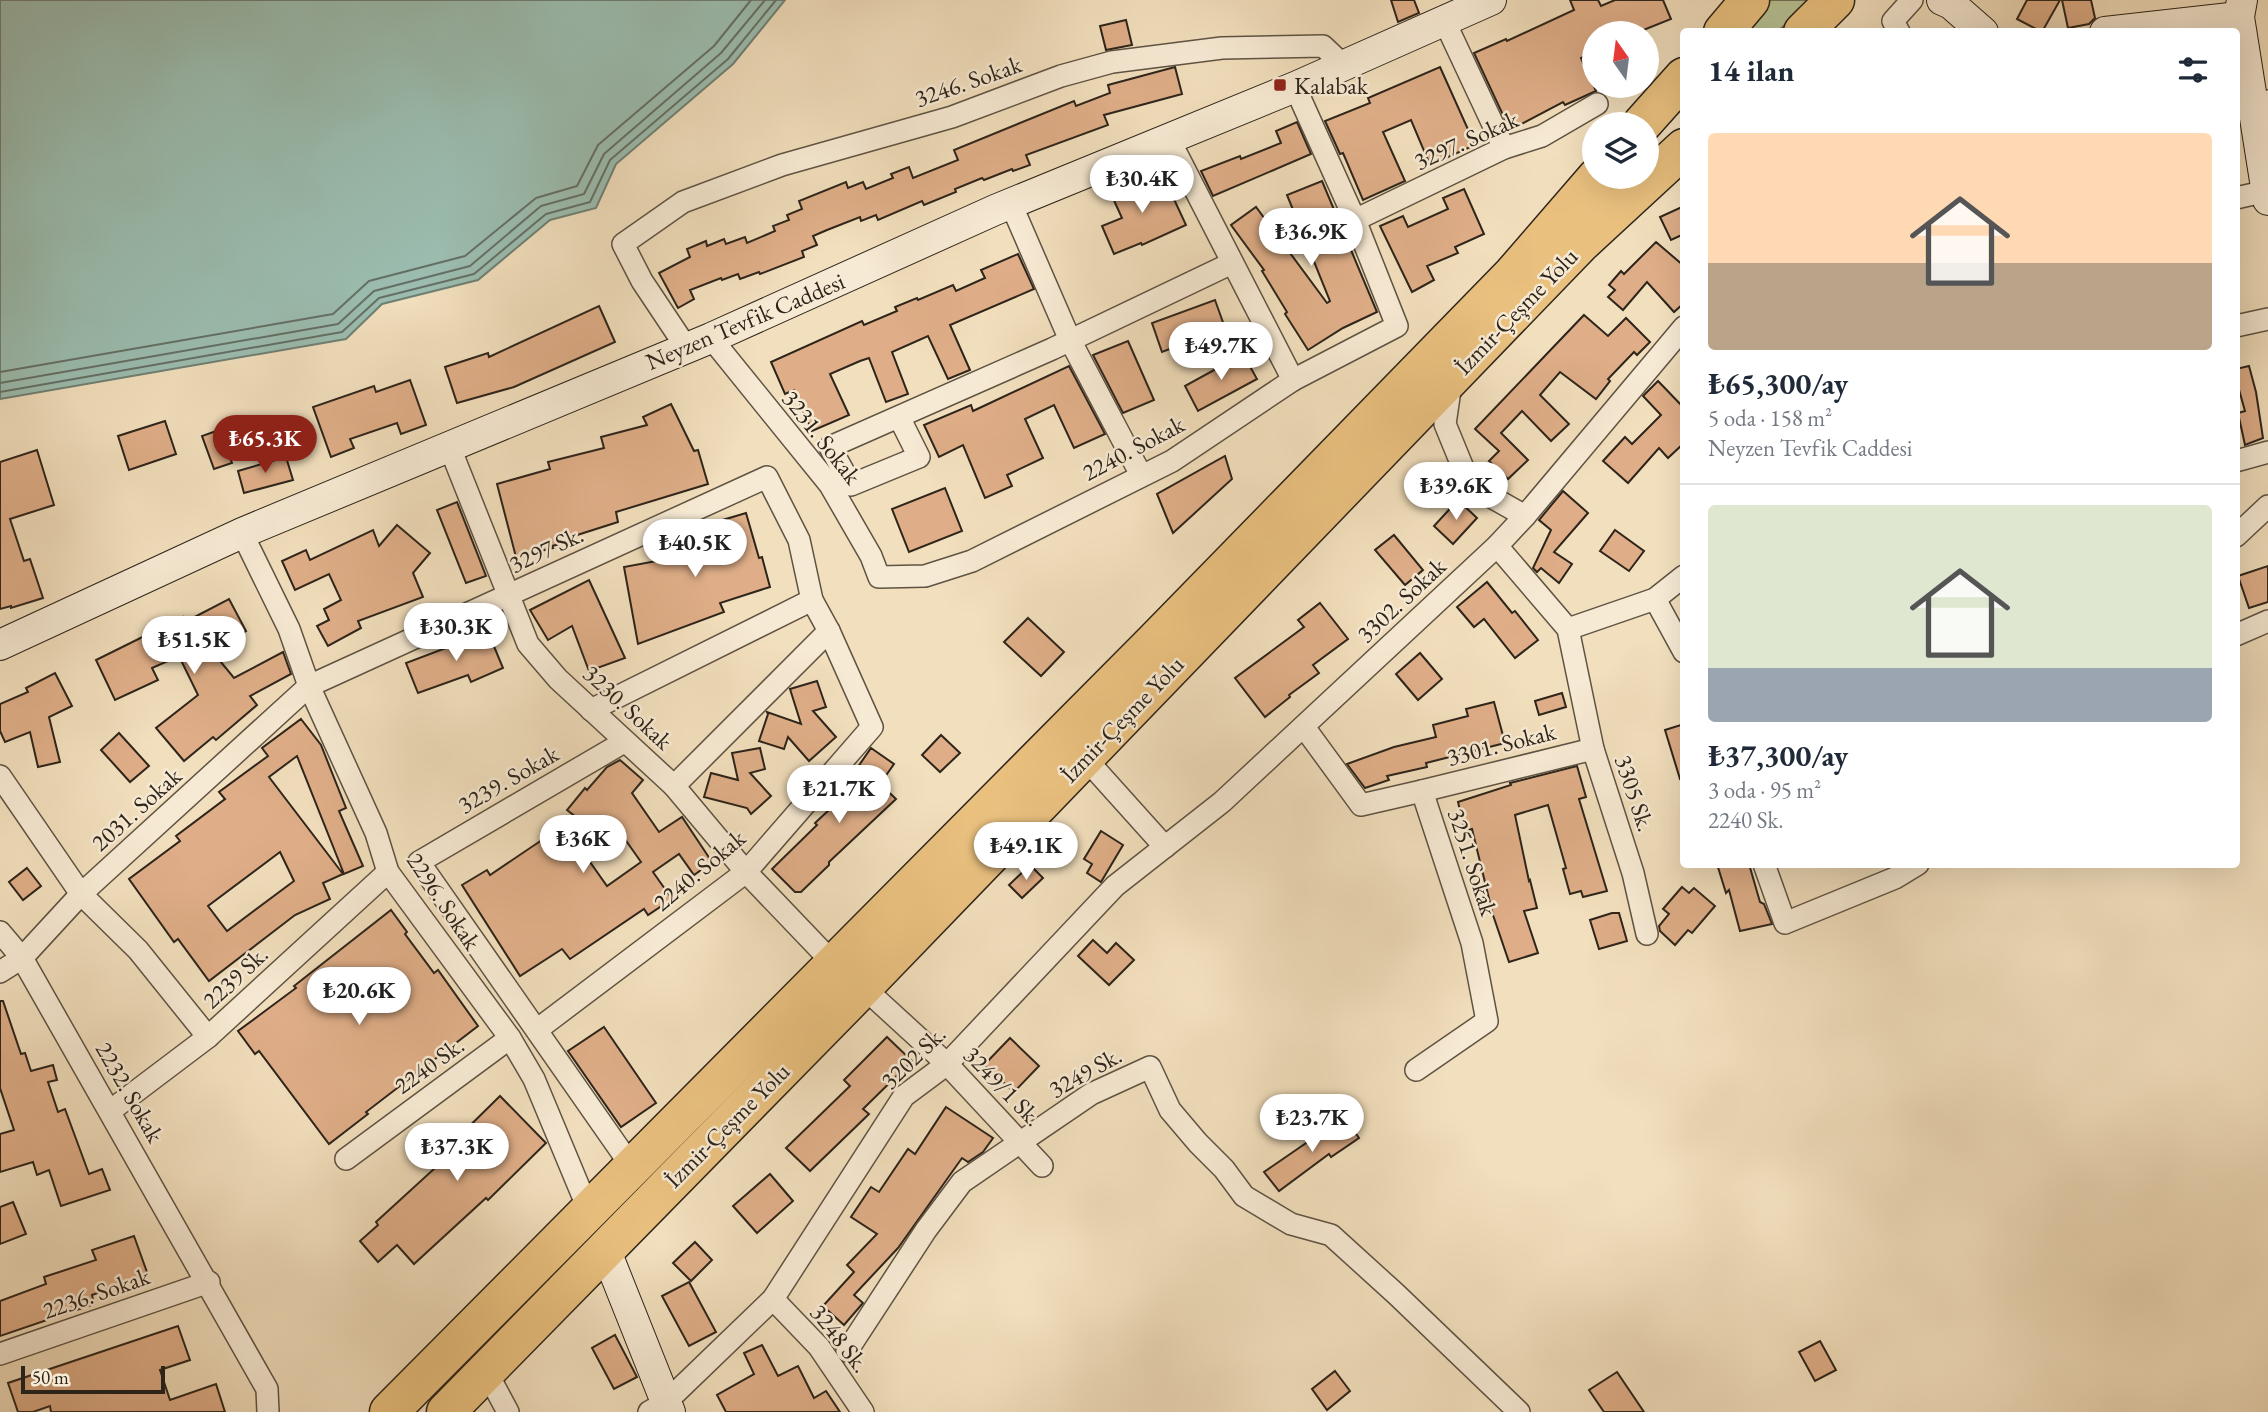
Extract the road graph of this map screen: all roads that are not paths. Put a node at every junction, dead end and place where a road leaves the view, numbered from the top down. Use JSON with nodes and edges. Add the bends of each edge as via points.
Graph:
{"nodes":[{"id":1,"x":1491,"y":0,"type":"edge"},
{"id":2,"x":1750,"y":0,"type":"edge"},
{"id":3,"x":1836,"y":0,"type":"edge"},
{"id":4,"x":1912,"y":0,"type":"edge"},
{"id":5,"x":1949,"y":1,"type":"edge"},
{"id":6,"x":2240,"y":9,"type":"edge"},
{"id":7,"x":1444,"y":20,"type":"junction"},
{"id":8,"x":1726,"y":28,"type":"edge"},
{"id":9,"x":1807,"y":28,"type":"edge"},
{"id":10,"x":1897,"y":28,"type":"edge"},
{"id":11,"x":1979,"y":28,"type":"edge"},
{"id":12,"x":2128,"y":28,"type":"edge"},
{"id":13,"x":1343,"y":65,"type":"junction"},
{"id":14,"x":1680,"y":81,"type":"edge"},
{"id":15,"x":1296,"y":87,"type":"junction"},
{"id":16,"x":2253,"y":103,"type":"edge"},
{"id":17,"x":1597,"y":104,"type":"dead end"},
{"id":18,"x":1653,"y":112,"type":"edge"},
{"id":19,"x":1170,"y":139,"type":"junction"},
{"id":20,"x":1504,"y":148,"type":"junction"},
{"id":21,"x":1680,"y":152,"type":"edge"},
{"id":22,"x":1586,"y":189,"type":"edge"},
{"id":23,"x":2267,"y":195,"type":"edge"},
{"id":24,"x":2240,"y":198,"type":"edge"},
{"id":25,"x":1011,"y":204,"type":"junction"},
{"id":26,"x":1355,"y":220,"type":"junction"},
{"id":27,"x":623,"y":244,"type":"joint"},
{"id":28,"x":1231,"y":262,"type":"junction"},
{"id":29,"x":2268,"y":319,"type":"edge"},
{"id":30,"x":2240,"y":325,"type":"edge"},
{"id":31,"x":1680,"y":332,"type":"edge"},
{"id":32,"x":1070,"y":340,"type":"junction"},
{"id":33,"x":699,"y":342,"type":"junction"},
{"id":34,"x":1452,"y":377,"type":"junction"},
{"id":35,"x":1293,"y":380,"type":"junction"},
{"id":36,"x":899,"y":417,"type":"dead end"},
{"id":37,"x":450,"y":449,"type":"junction"},
{"id":38,"x":2268,"y":452,"type":"edge"},
{"id":39,"x":2240,"y":460,"type":"edge"},
{"id":40,"x":1141,"y":475,"type":"junction"},
{"id":41,"x":2268,"y":506,"type":"edge"},
{"id":42,"x":1525,"y":516,"type":"junction"},
{"id":43,"x":242,"y":533,"type":"junction"},
{"id":44,"x":2240,"y":533,"type":"edge"},
{"id":45,"x":1497,"y":546,"type":"junction"},
{"id":46,"x":879,"y":577,"type":"joint"},
{"id":47,"x":1680,"y":579,"type":"edge"},
{"id":48,"x":508,"y":595,"type":"junction"},
{"id":49,"x":1655,"y":599,"type":"junction"},
{"id":50,"x":812,"y":600,"type":"junction"},
{"id":51,"x":2268,"y":621,"type":"edge"},
{"id":52,"x":1568,"y":629,"type":"junction"},
{"id":53,"x":829,"y":631,"type":"junction"},
{"id":54,"x":2240,"y":633,"type":"edge"},
{"id":55,"x":0,"y":645,"type":"edge"},
{"id":56,"x":1680,"y":647,"type":"edge"},
{"id":57,"x":309,"y":686,"type":"junction"},
{"id":58,"x":591,"y":710,"type":"junction"},
{"id":59,"x":1304,"y":727,"type":"junction"},
{"id":60,"x":624,"y":742,"type":"junction"},
{"id":61,"x":1593,"y":749,"type":"junction"},
{"id":62,"x":1085,"y":758,"type":"junction"},
{"id":63,"x":0,"y":776,"type":"edge"},
{"id":64,"x":674,"y":786,"type":"junction"},
{"id":65,"x":1422,"y":790,"type":"junction"},
{"id":66,"x":1222,"y":802,"type":"joint"},
{"id":67,"x":1166,"y":847,"type":"junction"},
{"id":68,"x":1765,"y":868,"type":"edge"},
{"id":69,"x":1892,"y":871,"type":"edge"},
{"id":70,"x":388,"y":872,"type":"junction"},
{"id":71,"x":746,"y":872,"type":"junction"},
{"id":72,"x":81,"y":894,"type":"junction"},
{"id":73,"x":0,"y":932,"type":"edge"},
{"id":74,"x":1647,"y":934,"type":"dead end"},
{"id":75,"x":22,"y":958,"type":"junction"},
{"id":76,"x":0,"y":972,"type":"edge"},
{"id":77,"x":849,"y":976,"type":"junction"},
{"id":78,"x":538,"y":1029,"type":"junction"},
{"id":79,"x":208,"y":1037,"type":"junction"},
{"id":80,"x":510,"y":1038,"type":"junction"},
{"id":81,"x":947,"y":1064,"type":"junction"},
{"id":82,"x":1416,"y":1070,"type":"dead end"},
{"id":83,"x":110,"y":1111,"type":"junction"},
{"id":84,"x":1020,"y":1142,"type":"junction"},
{"id":85,"x":346,"y":1158,"type":"dead end"},
{"id":86,"x":1042,"y":1166,"type":"dead end"},
{"id":87,"x":632,"y":1167,"type":"junction"},
{"id":88,"x":589,"y":1211,"type":"junction"},
{"id":89,"x":605,"y":1249,"type":"junction"},
{"id":90,"x":209,"y":1282,"type":"junction"},
{"id":91,"x":773,"y":1299,"type":"junction"},
{"id":92,"x":847,"y":1351,"type":"dead end"},
{"id":93,"x":0,"y":1354,"type":"edge"},
{"id":94,"x":486,"y":1371,"type":"junction"},
{"id":95,"x":661,"y":1409,"type":"edge"},
{"id":96,"x":268,"y":1412,"type":"edge"},
{"id":97,"x":389,"y":1412,"type":"edge"},
{"id":98,"x":446,"y":1412,"type":"edge"},
{"id":99,"x":508,"y":1412,"type":"edge"},
{"id":100,"x":863,"y":1412,"type":"edge"},
{"id":101,"x":1519,"y":1412,"type":"edge"}],
"edges":[{"from":1,"to":7,"type":"street","name":"Neyzen Tevfik Caddesi"},
{"from":2,"to":8,"type":"highway"},
{"from":3,"to":9,"type":"highway"},
{"from":4,"to":10,"type":"street","via":[[1893,21]]},
{"from":5,"to":11,"type":"street"},
{"from":6,"to":12,"type":"street"},
{"from":6,"to":16,"type":"street"},
{"from":7,"to":13,"type":"street","name":"Neyzen Tevfik Caddesi"},
{"from":7,"to":20,"type":"street"},
{"from":13,"to":15,"type":"street","name":"Neyzen Tevfik Caddesi"},
{"from":13,"to":27,"type":"street","name":"3246. Sokak","via":[[1324,46],[1222,48],[1112,62],[952,117],[782,165],[683,202]]},
{"from":14,"to":18,"type":"highway"},
{"from":15,"to":19,"type":"street","name":"Neyzen Tevfik Caddesi"},
{"from":15,"to":26,"type":"street"},
{"from":16,"to":23,"type":"street"},
{"from":17,"to":20,"type":"street","name":"3297. Sokak","via":[[1542,136]]},
{"from":19,"to":25,"type":"street","name":"Neyzen Tevfik Caddesi"},
{"from":19,"to":28,"type":"street"},
{"from":20,"to":26,"type":"street","name":"3297. Sokak"},
{"from":21,"to":34,"type":"highway","name":"İzmir-Çeşme Yolu","via":[[1580,244]]},
{"from":22,"to":77,"type":"highway","name":"İzmir-Çeşme Yolu","via":[[1503,284],[1156,640]]},
{"from":23,"to":24,"type":"street"},
{"from":25,"to":32,"type":"street"},
{"from":25,"to":33,"type":"street","name":"Neyzen Tevfik Caddesi"},
{"from":26,"to":35,"type":"street","name":"2240. Sokak","via":[[1397,326]]},
{"from":27,"to":33,"type":"street","name":"3231. Sokak","via":[[642,281]]},
{"from":28,"to":32,"type":"street"},
{"from":28,"to":35,"type":"street"},
{"from":29,"to":30,"type":"street"},
{"from":31,"to":42,"type":"street","name":"3302. Sokak"},
{"from":32,"to":36,"type":"street"},
{"from":32,"to":40,"type":"street"},
{"from":33,"to":37,"type":"street","name":"Neyzen Tevfik Caddesi"},
{"from":33,"to":46,"type":"street","name":"3231. Sokak","via":[[830,485]]},
{"from":34,"to":42,"type":"street","via":[[1445,424],[1470,485]]},
{"from":34,"to":62,"type":"highway","name":"İzmir-Çeşme Yolu"},
{"from":35,"to":40,"type":"street","name":"2240. Sokak","via":[[1172,461]]},
{"from":37,"to":43,"type":"street","name":"Neyzen Tevfik Caddesi"},
{"from":37,"to":48,"type":"street","name":"3230. Sokak"},
{"from":38,"to":39,"type":"street"},
{"from":40,"to":46,"type":"street","name":"2240. Sokak","via":[[972,561],[925,576]]},
{"from":41,"to":44,"type":"street"},
{"from":42,"to":45,"type":"street","name":"3302. Sokak"},
{"from":43,"to":55,"type":"street","name":"Neyzen Tevfik Caddesi"},
{"from":43,"to":57,"type":"street","name":"2296. Sokak","via":[[289,629]]},
{"from":45,"to":52,"type":"street"},
{"from":45,"to":59,"type":"street","name":"3302. Sokak"},
{"from":47,"to":49,"type":"street"},
{"from":48,"to":50,"type":"street","name":"3297 Sk.","via":[[767,477],[799,540]]},
{"from":48,"to":57,"type":"street","name":"3297 Sk."},
{"from":48,"to":58,"type":"street","name":"3230. Sokak","via":[[528,644]]},
{"from":49,"to":52,"type":"street"},
{"from":49,"to":56,"type":"street"},
{"from":50,"to":53,"type":"street"},
{"from":50,"to":58,"type":"street"},
{"from":51,"to":54,"type":"street"},
{"from":52,"to":61,"type":"street","name":"3305 Sk."},
{"from":53,"to":64,"type":"street"},
{"from":53,"to":71,"type":"street","name":"2240. Sokak","via":[[872,727]]},
{"from":57,"to":70,"type":"street","name":"2296. Sokak","via":[[376,833]]},
{"from":57,"to":72,"type":"street","name":"2031. Sokak"},
{"from":58,"to":60,"type":"street","name":"3230. Sokak"},
{"from":59,"to":65,"type":"street","name":"3251. Sokak","via":[[1361,805]]},
{"from":59,"to":66,"type":"street","name":"3302. Sokak"},
{"from":60,"to":64,"type":"street","name":"3230. Sokak"},
{"from":60,"to":78,"type":"street","name":"3239. Sokak","via":[[419,862]]},
{"from":61,"to":65,"type":"street","name":"3301. Sokak"},
{"from":61,"to":74,"type":"street","name":"3305 Sk.","via":[[1633,873]]},
{"from":62,"to":67,"type":"street"},
{"from":62,"to":77,"type":"highway","name":"İzmir-Çeşme Yolu"},
{"from":63,"to":72,"type":"street"},
{"from":64,"to":71,"type":"street","name":"3230. Sokak"},
{"from":65,"to":82,"type":"street","name":"3251. Sokak","via":[[1472,943],[1487,1021]]},
{"from":66,"to":67,"type":"street","name":"3202 Sk."},
{"from":67,"to":81,"type":"street","name":"3202 Sk.","via":[[1115,886]]},
{"from":68,"to":69,"type":"street","via":[[1785,923]]},
{"from":70,"to":79,"type":"street","name":"2239 Sk."},
{"from":70,"to":80,"type":"street","name":"2296. Sokak"},
{"from":71,"to":77,"type":"street","name":"3230. Sokak"},
{"from":71,"to":78,"type":"street","name":"2240. Sokak"},
{"from":72,"to":75,"type":"street","name":"2031. Sokak"},
{"from":72,"to":79,"type":"street","via":[[138,950]]},
{"from":73,"to":75,"type":"street","name":"2232. Sokak"},
{"from":75,"to":76,"type":"street","name":"2031. Sokak"},
{"from":75,"to":83,"type":"street","name":"2232. Sokak"},
{"from":77,"to":81,"type":"street","name":"3249/1 Sk."},
{"from":77,"to":87,"type":"highway","name":"İzmir-Çeşme Yolu"},
{"from":77,"to":89,"type":"highway","name":"İzmir-Çeşme Yolu"},
{"from":78,"to":87,"type":"street"},
{"from":79,"to":83,"type":"street","name":"2239 Sk."},
{"from":80,"to":85,"type":"street","name":"2240 Sk."},
{"from":80,"to":88,"type":"street","name":"2296. Sokak","via":[[534,1079]]},
{"from":81,"to":84,"type":"street","name":"3249/1 Sk."},
{"from":81,"to":91,"type":"street","name":"3202 Sk.","via":[[904,1096]]},
{"from":83,"to":90,"type":"street","name":"2232. Sokak"},
{"from":84,"to":86,"type":"street","name":"3249/1 Sk."},
{"from":84,"to":92,"type":"street","name":"3249 Sk.","via":[[962,1182]]},
{"from":84,"to":101,"type":"street","name":"3249 Sk.","via":[[1091,1094],[1150,1067],[1170,1110],[1244,1196],[1292,1224],[1331,1235]]},
{"from":87,"to":88,"type":"highway","name":"İzmir-Çeşme Yolu"},
{"from":88,"to":97,"type":"highway","name":"İzmir-Çeşme Yolu"},
{"from":89,"to":94,"type":"highway","name":"İzmir-Çeşme Yolu"},
{"from":89,"to":95,"type":"street"},
{"from":90,"to":93,"type":"street","name":"2236. Sokak"},
{"from":90,"to":96,"type":"street","name":"2232. Sokak","via":[[267,1389]]},
{"from":91,"to":95,"type":"street","name":"3202 Sk."},
{"from":91,"to":100,"type":"street","name":"3248 Sk.","via":[[819,1347]]},
{"from":94,"to":98,"type":"highway","name":"İzmir-Çeşme Yolu"},
{"from":94,"to":99,"type":"street"}]}
